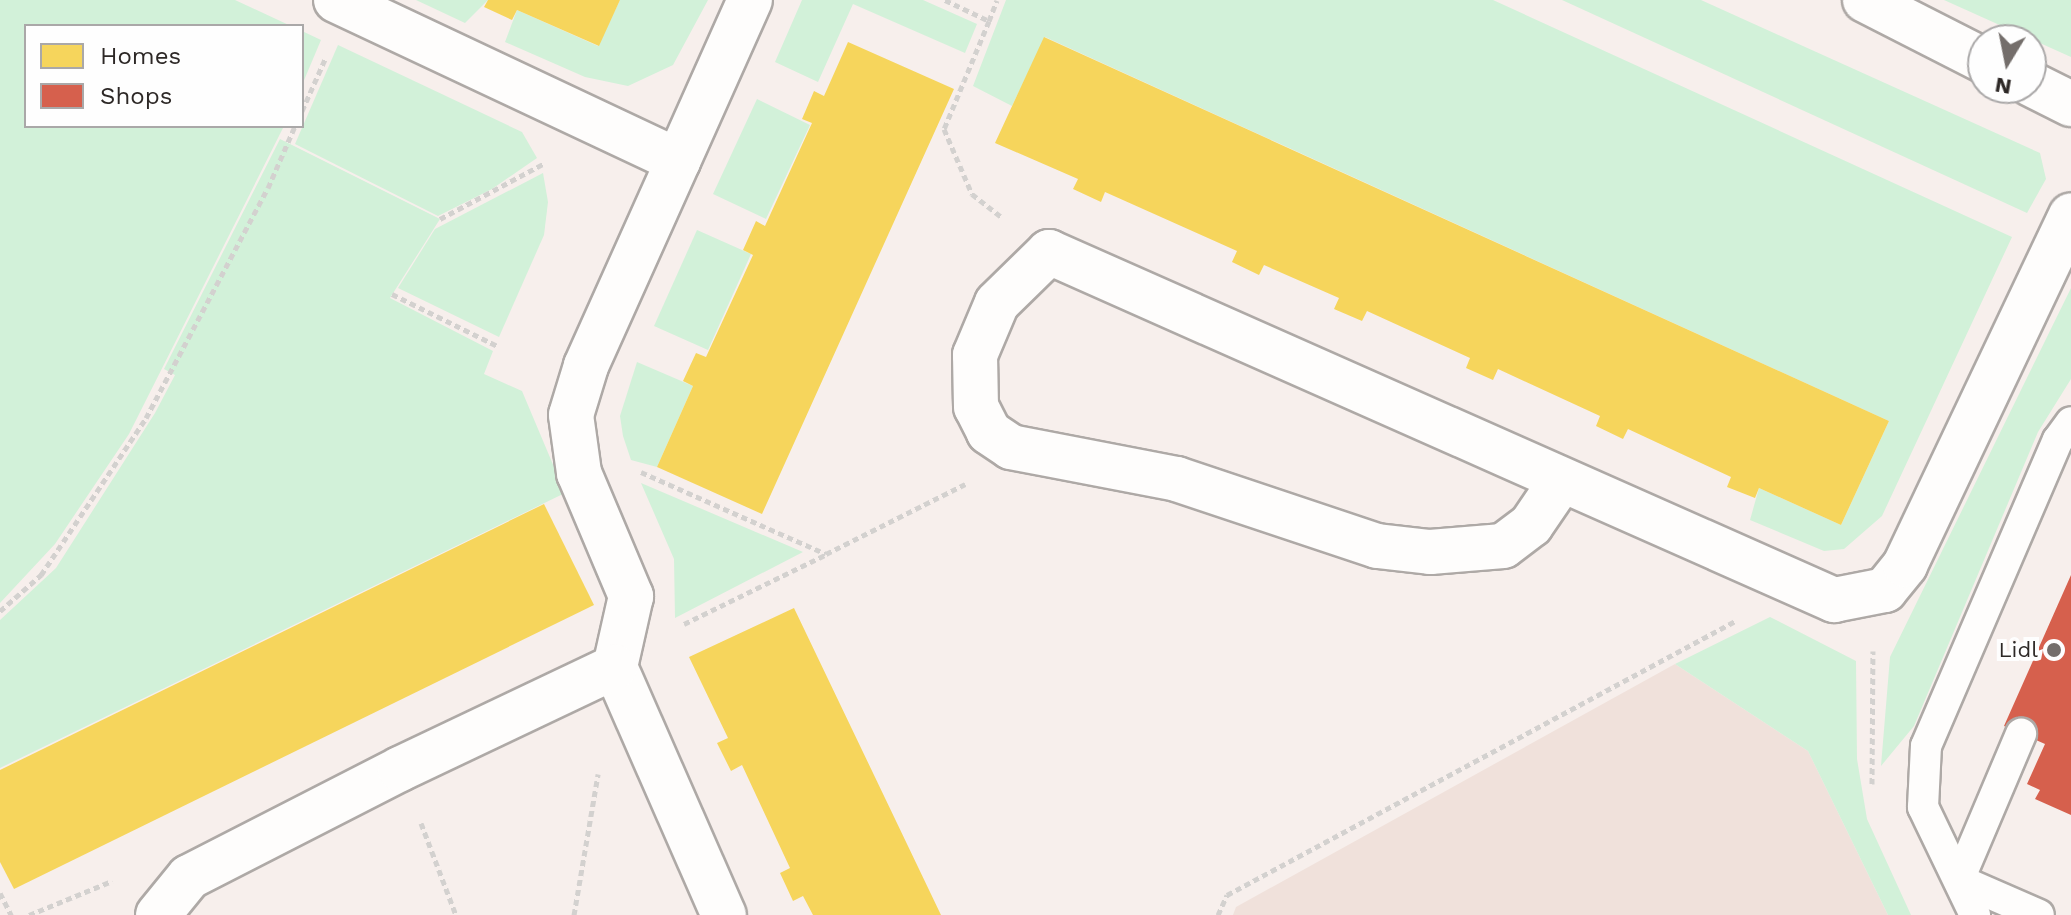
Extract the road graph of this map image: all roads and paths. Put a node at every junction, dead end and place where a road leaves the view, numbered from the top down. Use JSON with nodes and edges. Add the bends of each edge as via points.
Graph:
{"nodes":[{"id":1,"x":336,"y":0,"type":"edge"},
{"id":2,"x":750,"y":0,"type":"edge"},
{"id":3,"x":945,"y":0,"type":"edge"},
{"id":4,"x":997,"y":0,"type":"edge"},
{"id":5,"x":1865,"y":0,"type":"edge"},
{"id":6,"x":989,"y":21,"type":"junction"},
{"id":7,"x":1967,"y":52,"type":"edge"},
{"id":8,"x":2047,"y":92,"type":"edge"},
{"id":9,"x":2071,"y":104,"type":"edge"},
{"id":10,"x":294,"y":128,"type":"edge"},
{"id":11,"x":678,"y":161,"type":"junction"},
{"id":12,"x":543,"y":164,"type":"dead end"},
{"id":13,"x":2071,"y":215,"type":"edge"},
{"id":14,"x":440,"y":219,"type":"dead end"},
{"id":15,"x":1049,"y":252,"type":"junction"},
{"id":16,"x":392,"y":294,"type":"dead end"},
{"id":17,"x":497,"y":346,"type":"dead end"},
{"id":18,"x":2071,"y":422,"type":"edge"},
{"id":19,"x":1026,"y":453,"type":"junction"},
{"id":20,"x":637,"y":470,"type":"dead end"},
{"id":21,"x":1561,"y":481,"type":"junction"},
{"id":22,"x":826,"y":554,"type":"junction"},
{"id":23,"x":1802,"y":588,"type":"junction"},
{"id":24,"x":0,"y":611,"type":"edge"},
{"id":25,"x":679,"y":627,"type":"dead end"},
{"id":26,"x":615,"y":667,"type":"junction"},
{"id":27,"x":2021,"y":734,"type":"dead end"},
{"id":28,"x":600,"y":760,"type":"dead end"},
{"id":29,"x":400,"y":769,"type":"junction"},
{"id":30,"x":127,"y":875,"type":"dead end"},
{"id":31,"x":1959,"y":880,"type":"junction"},
{"id":32,"x":0,"y":893,"type":"edge"},
{"id":33,"x":11,"y":915,"type":"edge"},
{"id":34,"x":29,"y":915,"type":"edge"},
{"id":35,"x":158,"y":915,"type":"edge"},
{"id":36,"x":456,"y":915,"type":"edge"},
{"id":37,"x":574,"y":915,"type":"edge"},
{"id":38,"x":724,"y":915,"type":"edge"},
{"id":39,"x":1218,"y":915,"type":"edge"},
{"id":40,"x":1975,"y":915,"type":"edge"},
{"id":41,"x":2039,"y":915,"type":"edge"}],
"edges":[{"from":1,"to":11,"type":"street"},
{"from":2,"to":11,"type":"street"},
{"from":3,"to":6,"type":"path"},
{"from":4,"to":6,"type":"path"},
{"from":5,"to":7,"type":"street"},
{"from":6,"to":15,"type":"path","via":[[944,129],[972,194]]},
{"from":8,"to":9,"type":"street"},
{"from":10,"to":24,"type":"path","via":[[268,188],[146,418],[41,575]]},
{"from":11,"to":26,"type":"street","via":[[586,366],[571,415],[579,473],[631,596]]},
{"from":12,"to":14,"type":"path"},
{"from":13,"to":23,"type":"street","via":[[1905,565],[1885,590],[1834,600]]},
{"from":15,"to":19,"type":"street","via":[[997,303],[980,337],[973,371],[976,407],[989,432]]},
{"from":15,"to":21,"type":"street"},
{"from":16,"to":17,"type":"path"},
{"from":18,"to":31,"type":"lane","via":[[2058,440],[1926,746],[1923,807]]},
{"from":19,"to":21,"type":"street","via":[[1177,479],[1365,542],[1430,552],[1483,550],[1514,540]]},
{"from":19,"to":22,"type":"path"},
{"from":20,"to":22,"type":"path"},
{"from":21,"to":23,"type":"street"},
{"from":22,"to":25,"type":"path"},
{"from":23,"to":39,"type":"path","via":[[1695,639],[1227,895]]},
{"from":26,"to":29,"type":"street"},
{"from":26,"to":38,"type":"street"},
{"from":27,"to":31,"type":"lane"},
{"from":28,"to":37,"type":"path"},
{"from":29,"to":35,"type":"street","via":[[189,877]]},
{"from":29,"to":36,"type":"path"},
{"from":30,"to":34,"type":"path"},
{"from":31,"to":40,"type":"lane"},
{"from":31,"to":41,"type":"lane"},
{"from":32,"to":33,"type":"path"}]}
